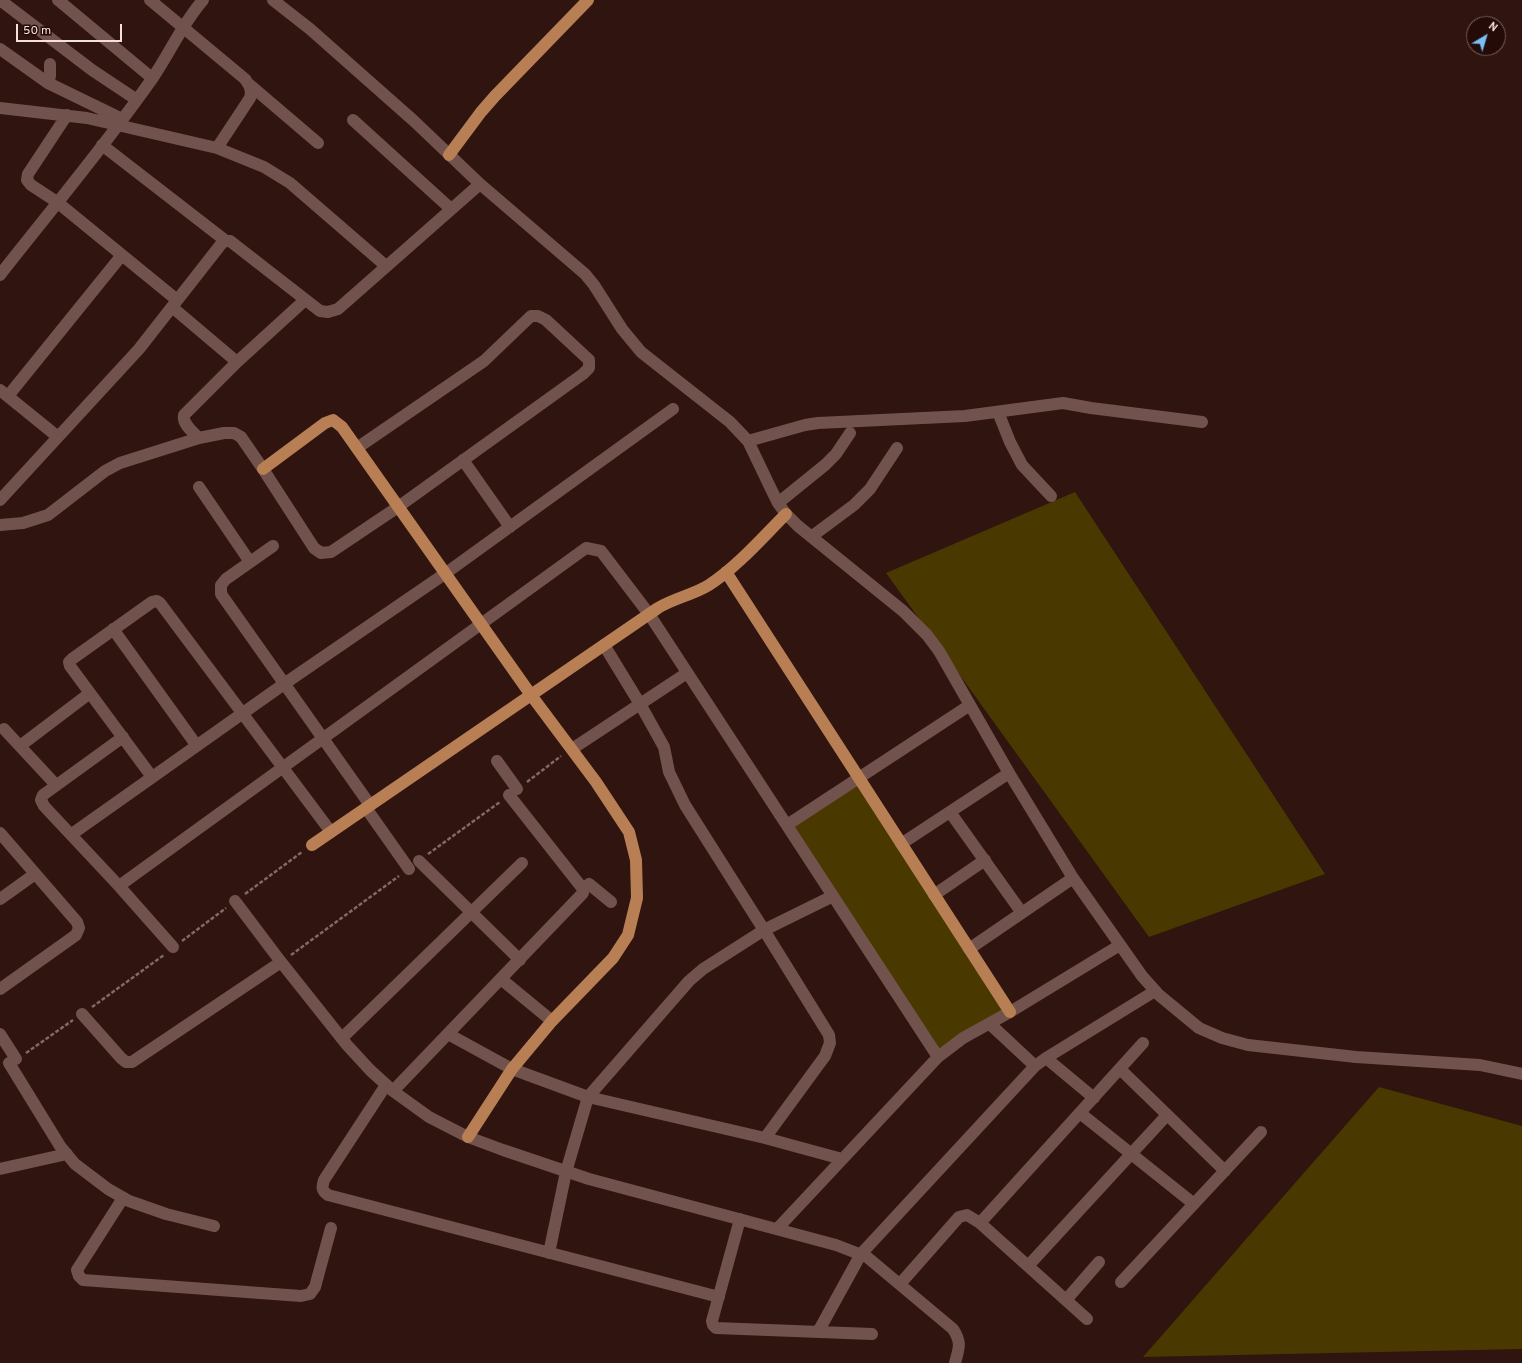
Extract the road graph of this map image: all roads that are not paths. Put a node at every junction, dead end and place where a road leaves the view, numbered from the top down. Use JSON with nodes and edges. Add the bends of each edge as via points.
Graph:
{"nodes":[{"id":1,"x":0,"y":0,"type":"edge"},
{"id":2,"x":58,"y":0,"type":"edge"},
{"id":3,"x":150,"y":0,"type":"edge"},
{"id":4,"x":203,"y":0,"type":"edge"},
{"id":5,"x":273,"y":0,"type":"edge"},
{"id":6,"x":588,"y":0,"type":"edge"},
{"id":7,"x":183,"y":27,"type":"junction"},
{"id":8,"x":0,"y":48,"type":"edge"},
{"id":9,"x":50,"y":64,"type":"dead end"},
{"id":10,"x":152,"y":78,"type":"junction"},
{"id":11,"x":48,"y":83,"type":"junction"},
{"id":12,"x":250,"y":84,"type":"junction"},
{"id":13,"x":137,"y":100,"type":"junction"},
{"id":14,"x":0,"y":108,"type":"edge"},
{"id":15,"x":67,"y":115,"type":"junction"},
{"id":16,"x":353,"y":120,"type":"dead end"},
{"id":17,"x":120,"y":122,"type":"junction"},
{"id":18,"x":318,"y":143,"type":"dead end"},
{"id":19,"x":102,"y":145,"type":"junction"},
{"id":20,"x":217,"y":148,"type":"junction"},
{"id":21,"x":449,"y":155,"type":"junction"},
{"id":22,"x":480,"y":184,"type":"junction"},
{"id":23,"x":57,"y":202,"type":"junction"},
{"id":24,"x":451,"y":209,"type":"junction"},
{"id":25,"x":226,"y":240,"type":"junction"},
{"id":26,"x":122,"y":255,"type":"junction"},
{"id":27,"x":386,"y":266,"type":"junction"},
{"id":28,"x":0,"y":274,"type":"edge"},
{"id":29,"x":305,"y":300,"type":"junction"},
{"id":30,"x":175,"y":304,"type":"junction"},
{"id":31,"x":237,"y":362,"type":"junction"},
{"id":32,"x":4,"y":393,"type":"edge"},
{"id":33,"x":673,"y":409,"type":"dead end"},
{"id":34,"x":998,"y":412,"type":"junction"},
{"id":35,"x":1202,"y":422,"type":"dead end"},
{"id":36,"x":850,"y":433,"type":"dead end"},
{"id":37,"x":58,"y":437,"type":"junction"},
{"id":38,"x":199,"y":438,"type":"junction"},
{"id":39,"x":748,"y":442,"type":"junction"},
{"id":40,"x":357,"y":448,"type":"junction"},
{"id":41,"x":898,"y":448,"type":"dead end"},
{"id":42,"x":463,"y":460,"type":"junction"},
{"id":43,"x":263,"y":468,"type":"junction"},
{"id":44,"x":199,"y":487,"type":"dead end"},
{"id":45,"x":1050,"y":496,"type":"dead end"},
{"id":46,"x":0,"y":500,"type":"edge"},
{"id":47,"x":778,"y":503,"type":"junction"},
{"id":48,"x":398,"y":506,"type":"junction"},
{"id":49,"x":786,"y":514,"type":"junction"},
{"id":50,"x":0,"y":525,"type":"edge"},
{"id":51,"x":510,"y":527,"type":"junction"},
{"id":52,"x":811,"y":537,"type":"junction"},
{"id":53,"x":273,"y":546,"type":"dead end"},
{"id":54,"x":250,"y":562,"type":"junction"},
{"id":55,"x":726,"y":572,"type":"junction"},
{"id":56,"x":446,"y":574,"type":"junction"},
{"id":57,"x":649,"y":614,"type":"junction"},
{"id":58,"x":481,"y":623,"type":"junction"},
{"id":59,"x":113,"y":629,"type":"junction"},
{"id":60,"x":604,"y":645,"type":"junction"},
{"id":61,"x":687,"y":673,"type":"junction"},
{"id":62,"x":284,"y":684,"type":"junction"},
{"id":63,"x":90,"y":693,"type":"junction"},
{"id":64,"x":531,"y":695,"type":"junction"},
{"id":65,"x":640,"y":704,"type":"junction"},
{"id":66,"x":970,"y":705,"type":"junction"},
{"id":67,"x":242,"y":714,"type":"junction"},
{"id":68,"x":4,"y":729,"type":"dead end"},
{"id":69,"x":123,"y":737,"type":"junction"},
{"id":70,"x":323,"y":738,"type":"junction"},
{"id":71,"x":20,"y":746,"type":"junction"},
{"id":72,"x":197,"y":746,"type":"junction"},
{"id":73,"x":572,"y":749,"type":"junction"},
{"id":74,"x":497,"y":761,"type":"dead end"},
{"id":75,"x":282,"y":768,"type":"junction"},
{"id":76,"x":1009,"y":773,"type":"junction"},
{"id":77,"x":152,"y":777,"type":"junction"},
{"id":78,"x":859,"y":778,"type":"junction"},
{"id":79,"x":56,"y":786,"type":"junction"},
{"id":80,"x":368,"y":806,"type":"junction"},
{"id":81,"x":950,"y":812,"type":"junction"},
{"id":82,"x":786,"y":825,"type":"junction"},
{"id":83,"x":331,"y":832,"type":"junction"},
{"id":84,"x":0,"y":833,"type":"edge"},
{"id":85,"x":72,"y":834,"type":"junction"},
{"id":86,"x":901,"y":844,"type":"junction"},
{"id":87,"x":312,"y":845,"type":"road end"},
{"id":88,"x":985,"y":860,"type":"junction"},
{"id":89,"x":419,"y":861,"type":"dead end"},
{"id":90,"x":522,"y":863,"type":"dead end"},
{"id":91,"x":408,"y":869,"type":"dead end"},
{"id":92,"x":36,"y":874,"type":"junction"},
{"id":93,"x":1073,"y":878,"type":"junction"},
{"id":94,"x":119,"y":886,"type":"junction"},
{"id":95,"x":583,"y":889,"type":"junction"},
{"id":96,"x":934,"y":895,"type":"junction"},
{"id":97,"x":833,"y":896,"type":"junction"},
{"id":98,"x":0,"y":899,"type":"edge"},
{"id":99,"x":235,"y":902,"type":"road end"},
{"id":100,"x":611,"y":902,"type":"dead end"},
{"id":101,"x":470,"y":912,"type":"junction"},
{"id":102,"x":1022,"y":913,"type":"junction"},
{"id":103,"x":764,"y":930,"type":"junction"},
{"id":104,"x":1120,"y":945,"type":"junction"},
{"id":105,"x":173,"y":947,"type":"road end"},
{"id":106,"x":969,"y":949,"type":"junction"},
{"id":107,"x":520,"y":960,"type":"junction"},
{"id":108,"x":281,"y":962,"type":"junction"},
{"id":109,"x":501,"y":979,"type":"junction"},
{"id":110,"x":0,"y":989,"type":"edge"},
{"id":111,"x":1155,"y":992,"type":"junction"},
{"id":112,"x":1010,"y":1012,"type":"junction"},
{"id":113,"x":82,"y":1014,"type":"road end"},
{"id":114,"x":552,"y":1021,"type":"junction"},
{"id":115,"x":990,"y":1024,"type":"junction"},
{"id":116,"x":0,"y":1034,"type":"edge"},
{"id":117,"x":448,"y":1034,"type":"junction"},
{"id":118,"x":342,"y":1038,"type":"junction"},
{"id":119,"x":1143,"y":1043,"type":"dead end"},
{"id":120,"x":938,"y":1057,"type":"junction"},
{"id":121,"x":1046,"y":1058,"type":"junction"},
{"id":122,"x":1035,"y":1066,"type":"junction"},
{"id":123,"x":512,"y":1069,"type":"junction"},
{"id":124,"x":1120,"y":1070,"type":"junction"},
{"id":125,"x":1522,"y":1074,"type":"edge"},
{"id":126,"x":389,"y":1088,"type":"junction"},
{"id":127,"x":588,"y":1097,"type":"junction"},
{"id":128,"x":1094,"y":1098,"type":"junction"},
{"id":129,"x":1080,"y":1113,"type":"junction"},
{"id":130,"x":1167,"y":1115,"type":"junction"},
{"id":131,"x":1261,"y":1132,"type":"dead end"},
{"id":132,"x":468,"y":1137,"type":"junction"},
{"id":133,"x":765,"y":1138,"type":"junction"},
{"id":134,"x":67,"y":1154,"type":"junction"},
{"id":135,"x":1131,"y":1154,"type":"junction"},
{"id":136,"x":842,"y":1159,"type":"junction"},
{"id":137,"x":0,"y":1169,"type":"edge"},
{"id":138,"x":1225,"y":1171,"type":"junction"},
{"id":139,"x":566,"y":1172,"type":"junction"},
{"id":140,"x":123,"y":1198,"type":"junction"},
{"id":141,"x":1194,"y":1204,"type":"junction"},
{"id":142,"x":740,"y":1219,"type":"junction"},
{"id":143,"x":980,"y":1223,"type":"junction"},
{"id":144,"x":214,"y":1226,"type":"dead end"},
{"id":145,"x":331,"y":1228,"type":"dead end"},
{"id":146,"x":776,"y":1229,"type":"junction"},
{"id":147,"x":549,"y":1253,"type":"junction"},
{"id":148,"x":861,"y":1254,"type":"junction"},
{"id":149,"x":1099,"y":1262,"type":"dead end"},
{"id":150,"x":1028,"y":1266,"type":"junction"},
{"id":151,"x":1121,"y":1282,"type":"dead end"},
{"id":152,"x":900,"y":1284,"type":"junction"},
{"id":153,"x":719,"y":1297,"type":"junction"},
{"id":154,"x":1066,"y":1300,"type":"junction"},
{"id":155,"x":1087,"y":1319,"type":"dead end"},
{"id":156,"x":818,"y":1332,"type":"junction"},
{"id":157,"x":872,"y":1334,"type":"dead end"},
{"id":158,"x":954,"y":1363,"type":"edge"}],
"edges":[{"from":1,"to":13,"type":"street","via":[[92,70]]},
{"from":2,"to":10,"type":"street"},
{"from":3,"to":7,"type":"street"},
{"from":4,"to":7,"type":"street"},
{"from":5,"to":21,"type":"street","via":[[322,39]]},
{"from":6,"to":21,"type":"main road","via":[[495,96]]},
{"from":7,"to":10,"type":"street"},
{"from":7,"to":12,"type":"street"},
{"from":8,"to":11,"type":"street"},
{"from":9,"to":11,"type":"street"},
{"from":10,"to":13,"type":"street"},
{"from":11,"to":17,"type":"street"},
{"from":12,"to":18,"type":"street"},
{"from":12,"to":20,"type":"street","via":[[250,98]]},
{"from":13,"to":17,"type":"street"},
{"from":14,"to":15,"type":"street"},
{"from":15,"to":17,"type":"street"},
{"from":15,"to":23,"type":"street","via":[[28,174],[27,180]]},
{"from":16,"to":24,"type":"street"},
{"from":17,"to":19,"type":"street"},
{"from":17,"to":20,"type":"street"},
{"from":19,"to":23,"type":"street"},
{"from":19,"to":25,"type":"street"},
{"from":20,"to":27,"type":"street","via":[[264,167],[281,177]]},
{"from":21,"to":22,"type":"street"},
{"from":22,"to":24,"type":"street"},
{"from":22,"to":39,"type":"street","via":[[585,274],[622,329],[641,352],[730,422]]},
{"from":23,"to":26,"type":"street"},
{"from":23,"to":28,"type":"street"},
{"from":24,"to":27,"type":"street"},
{"from":25,"to":29,"type":"street"},
{"from":25,"to":30,"type":"street"},
{"from":26,"to":30,"type":"street"},
{"from":26,"to":32,"type":"street"},
{"from":27,"to":29,"type":"street","via":[[338,309],[320,311]]},
{"from":29,"to":31,"type":"street"},
{"from":30,"to":31,"type":"street"},
{"from":30,"to":37,"type":"street"},
{"from":31,"to":38,"type":"street","via":[[184,415],[185,423]]},
{"from":32,"to":37,"type":"street"},
{"from":33,"to":51,"type":"street"},
{"from":34,"to":35,"type":"street","via":[[1063,403]]},
{"from":34,"to":39,"type":"street","via":[[818,423]]},
{"from":34,"to":45,"type":"street","via":[[1022,465]]},
{"from":36,"to":47,"type":"street","via":[[825,465]]},
{"from":37,"to":46,"type":"street"},
{"from":38,"to":43,"type":"street","via":[[234,433],[241,437]]},
{"from":38,"to":50,"type":"street","via":[[120,463],[104,471],[48,515],[23,523]]},
{"from":39,"to":47,"type":"street"},
{"from":40,"to":42,"type":"street","via":[[484,361],[531,316],[546,320],[589,360],[588,368]]},
{"from":40,"to":43,"type":"main road","via":[[342,427],[333,420],[325,423]]},
{"from":40,"to":48,"type":"main road"},
{"from":41,"to":52,"type":"street","via":[[870,489],[854,505]]},
{"from":42,"to":48,"type":"street"},
{"from":42,"to":51,"type":"street"},
{"from":43,"to":48,"type":"street","via":[[314,548],[322,553],[331,552]]},
{"from":44,"to":54,"type":"street"},
{"from":47,"to":49,"type":"street"},
{"from":48,"to":56,"type":"main road"},
{"from":49,"to":52,"type":"street"},
{"from":49,"to":55,"type":"main road"},
{"from":51,"to":56,"type":"street"},
{"from":52,"to":66,"type":"street","via":[[903,611],[927,635]]},
{"from":53,"to":54,"type":"street"},
{"from":54,"to":62,"type":"street","via":[[226,579],[221,585],[221,594]]},
{"from":55,"to":57,"type":"main road","via":[[698,591],[669,602]]},
{"from":55,"to":78,"type":"main road"},
{"from":56,"to":58,"type":"main road"},
{"from":56,"to":62,"type":"street"},
{"from":57,"to":58,"type":"street","via":[[600,550],[586,548]]},
{"from":57,"to":60,"type":"main road"},
{"from":57,"to":61,"type":"street"},
{"from":58,"to":64,"type":"main road"},
{"from":58,"to":70,"type":"street"},
{"from":59,"to":63,"type":"street","via":[[69,662]]},
{"from":59,"to":67,"type":"street","via":[[157,601]]},
{"from":59,"to":72,"type":"street"},
{"from":60,"to":64,"type":"main road"},
{"from":60,"to":65,"type":"street"},
{"from":61,"to":65,"type":"street"},
{"from":61,"to":82,"type":"street"},
{"from":62,"to":67,"type":"street"},
{"from":62,"to":70,"type":"street"},
{"from":63,"to":69,"type":"street"},
{"from":63,"to":71,"type":"street"},
{"from":64,"to":73,"type":"main road"},
{"from":64,"to":80,"type":"main road"},
{"from":65,"to":73,"type":"street"},
{"from":65,"to":103,"type":"street","via":[[664,747],[669,772],[685,805]]},
{"from":66,"to":76,"type":"street"},
{"from":66,"to":78,"type":"street"},
{"from":67,"to":72,"type":"street"},
{"from":67,"to":75,"type":"street"},
{"from":68,"to":71,"type":"street"},
{"from":69,"to":77,"type":"street"},
{"from":69,"to":79,"type":"street"},
{"from":70,"to":75,"type":"street"},
{"from":70,"to":80,"type":"street"},
{"from":71,"to":79,"type":"street"},
{"from":72,"to":77,"type":"street"},
{"from":73,"to":114,"type":"main road","via":[[629,832],[636,860],[637,898],[628,935],[613,958]]},
{"from":74,"to":95,"type":"street","via":[[513,792]]},
{"from":75,"to":83,"type":"street"},
{"from":75,"to":94,"type":"street"},
{"from":76,"to":81,"type":"street"},
{"from":76,"to":93,"type":"street"},
{"from":77,"to":85,"type":"street"},
{"from":78,"to":82,"type":"street"},
{"from":78,"to":86,"type":"main road"},
{"from":79,"to":85,"type":"street","via":[[40,800]]},
{"from":80,"to":83,"type":"main road"},
{"from":80,"to":91,"type":"street"},
{"from":81,"to":86,"type":"street"},
{"from":81,"to":88,"type":"street"},
{"from":82,"to":97,"type":"street"},
{"from":83,"to":87,"type":"main road"},
{"from":84,"to":92,"type":"street"},
{"from":85,"to":94,"type":"street"},
{"from":86,"to":96,"type":"main road"},
{"from":88,"to":96,"type":"street"},
{"from":88,"to":102,"type":"street"},
{"from":89,"to":101,"type":"street"},
{"from":90,"to":101,"type":"street"},
{"from":92,"to":98,"type":"street"},
{"from":92,"to":110,"type":"street","via":[[78,922],[79,928],[76,935]]},
{"from":93,"to":102,"type":"street"},
{"from":93,"to":104,"type":"street"},
{"from":94,"to":105,"type":"street"},
{"from":95,"to":100,"type":"street","via":[[589,884]]},
{"from":95,"to":107,"type":"street","via":[[580,898]]},
{"from":96,"to":106,"type":"main road"},
{"from":97,"to":103,"type":"street"},
{"from":97,"to":120,"type":"street"},
{"from":99,"to":108,"type":"street"},
{"from":101,"to":107,"type":"street"},
{"from":101,"to":118,"type":"street"},
{"from":102,"to":106,"type":"street"},
{"from":103,"to":127,"type":"street","via":[[689,981]]},
{"from":103,"to":133,"type":"street","via":[[829,1035],[830,1043],[825,1056]]},
{"from":104,"to":111,"type":"street"},
{"from":104,"to":112,"type":"street"},
{"from":106,"to":112,"type":"main road"},
{"from":107,"to":109,"type":"street"},
{"from":108,"to":113,"type":"street","via":[[132,1062],[126,1062],[121,1058]]},
{"from":108,"to":118,"type":"street"},
{"from":109,"to":114,"type":"street"},
{"from":109,"to":117,"type":"street"},
{"from":111,"to":121,"type":"street"},
{"from":111,"to":125,"type":"street","via":[[1199,1028],[1248,1045],[1356,1057],[1480,1065]]},
{"from":112,"to":115,"type":"street"},
{"from":114,"to":123,"type":"main road"},
{"from":115,"to":120,"type":"street","via":[[963,1038]]},
{"from":115,"to":122,"type":"street"},
{"from":116,"to":134,"type":"street","via":[[60,1146]]},
{"from":117,"to":123,"type":"street"},
{"from":117,"to":126,"type":"street"},
{"from":118,"to":126,"type":"street"},
{"from":119,"to":124,"type":"street"},
{"from":120,"to":136,"type":"street"},
{"from":121,"to":122,"type":"street"},
{"from":121,"to":128,"type":"street"},
{"from":122,"to":148,"type":"street"},
{"from":123,"to":127,"type":"street"},
{"from":123,"to":132,"type":"main road"},
{"from":124,"to":128,"type":"street"},
{"from":124,"to":130,"type":"street"},
{"from":126,"to":132,"type":"street","via":[[429,1117]]},
{"from":126,"to":147,"type":"street","via":[[324,1180],[323,1192]]},
{"from":127,"to":133,"type":"street"},
{"from":127,"to":139,"type":"street"},
{"from":128,"to":129,"type":"street"},
{"from":129,"to":135,"type":"street"},
{"from":129,"to":143,"type":"street"},
{"from":130,"to":135,"type":"street"},
{"from":130,"to":138,"type":"street"},
{"from":131,"to":138,"type":"street"},
{"from":132,"to":139,"type":"street"},
{"from":133,"to":136,"type":"street"},
{"from":134,"to":137,"type":"street"},
{"from":134,"to":140,"type":"street","via":[[75,1164]]},
{"from":135,"to":141,"type":"street"},
{"from":135,"to":150,"type":"street"},
{"from":136,"to":146,"type":"street"},
{"from":138,"to":141,"type":"street"},
{"from":139,"to":142,"type":"street"},
{"from":139,"to":147,"type":"street"},
{"from":140,"to":144,"type":"street","via":[[166,1214]]},
{"from":140,"to":145,"type":"street","via":[[77,1270],[83,1280],[302,1296],[310,1294],[315,1287]]},
{"from":141,"to":151,"type":"street"},
{"from":142,"to":146,"type":"street"},
{"from":142,"to":153,"type":"street"},
{"from":143,"to":150,"type":"street"},
{"from":143,"to":152,"type":"street","via":[[967,1215],[959,1217]]},
{"from":146,"to":148,"type":"street"},
{"from":147,"to":153,"type":"street"},
{"from":148,"to":152,"type":"street"},
{"from":148,"to":156,"type":"street"},
{"from":149,"to":154,"type":"street"},
{"from":150,"to":154,"type":"street"},
{"from":152,"to":158,"type":"street","via":[[953,1329],[960,1344]]},
{"from":153,"to":156,"type":"street","via":[[712,1321],[716,1328]]},
{"from":154,"to":155,"type":"street"},
{"from":156,"to":157,"type":"street"}]}
